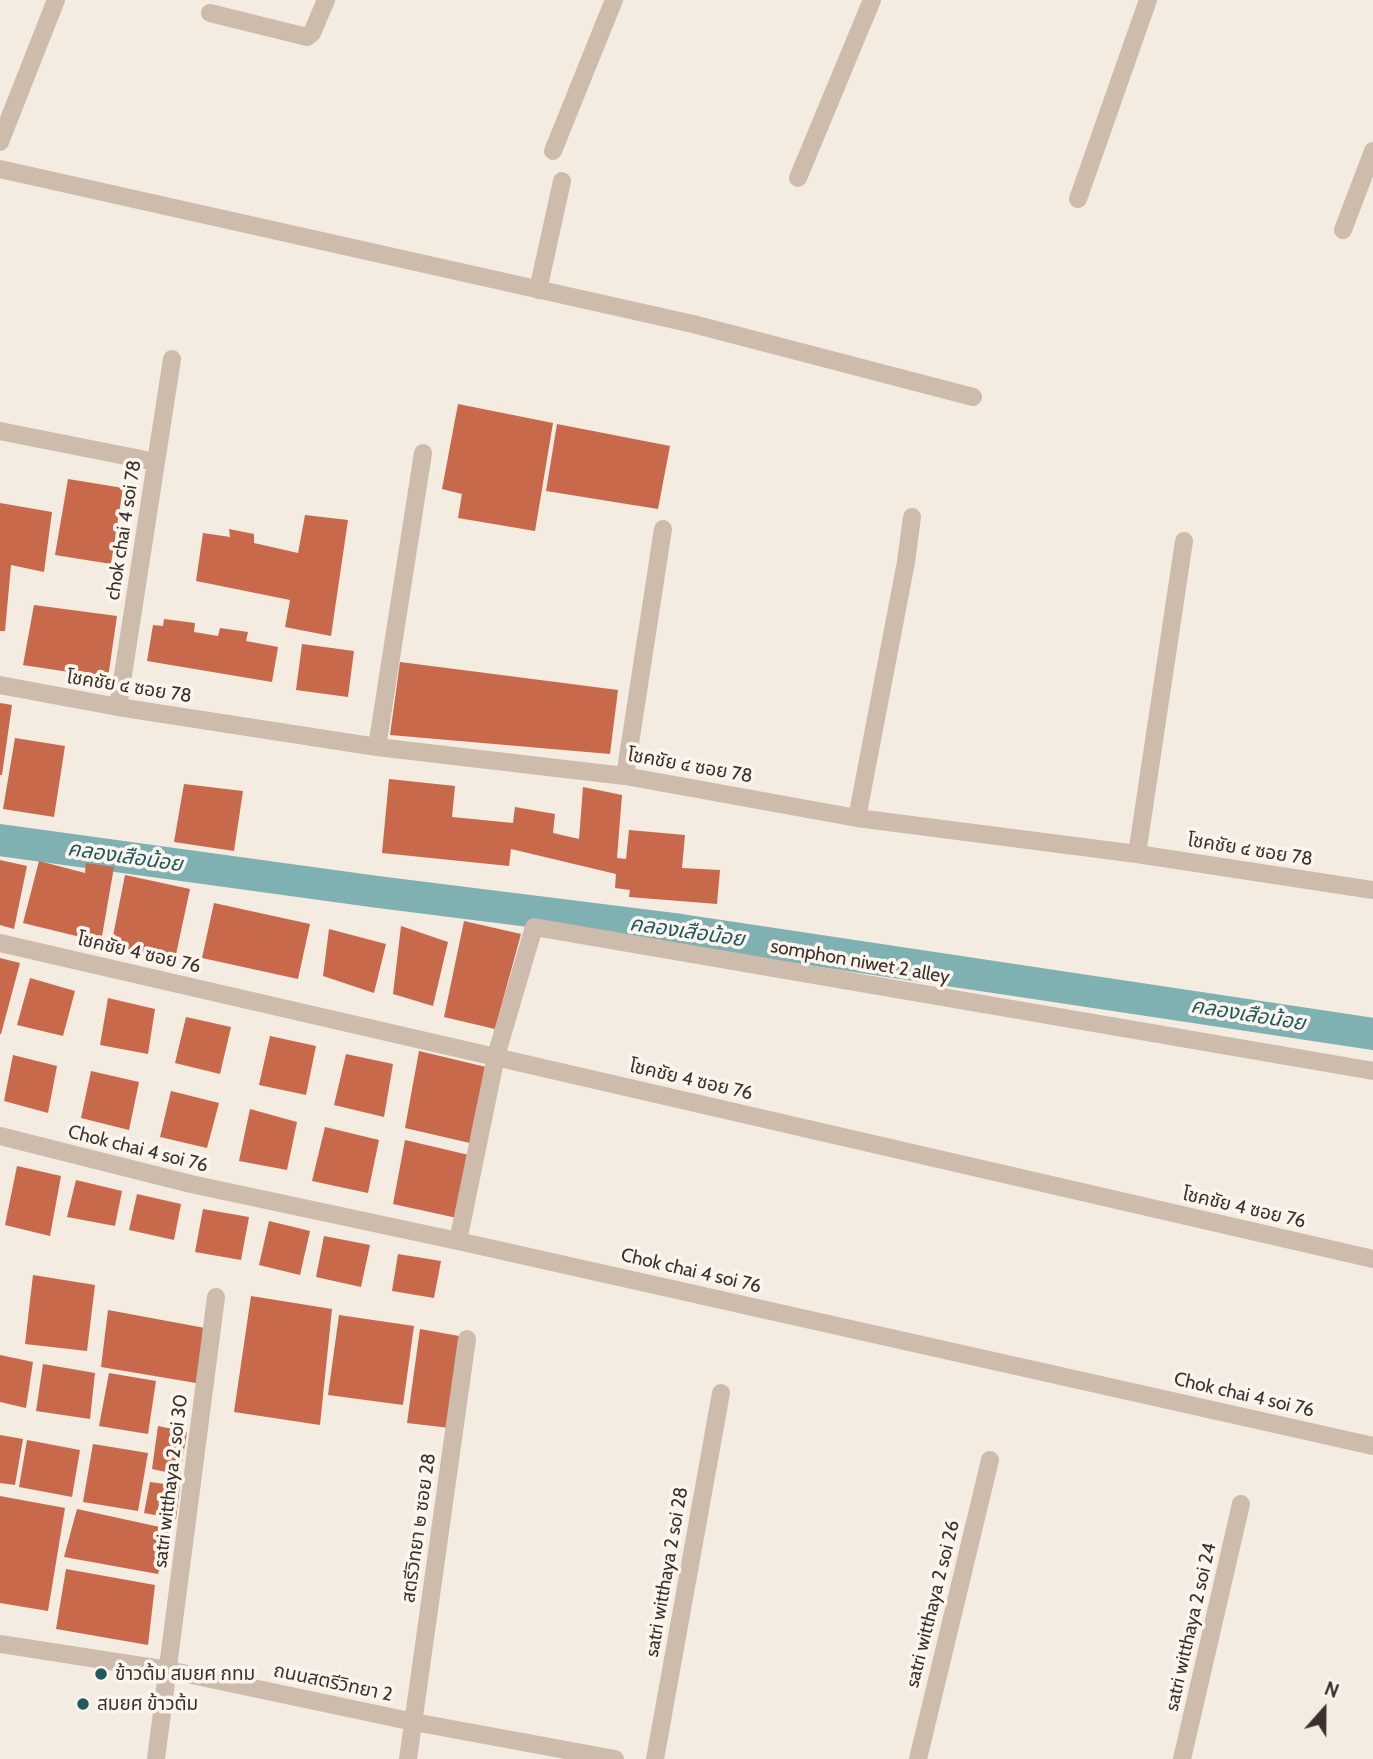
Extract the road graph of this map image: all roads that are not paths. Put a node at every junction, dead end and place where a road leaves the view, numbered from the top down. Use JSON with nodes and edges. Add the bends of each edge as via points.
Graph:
{"nodes":[{"id":1,"x":56,"y":0,"type":"edge"},
{"id":2,"x":326,"y":0,"type":"edge"},
{"id":3,"x":614,"y":0,"type":"edge"},
{"id":4,"x":872,"y":0,"type":"edge"},
{"id":5,"x":1148,"y":0,"type":"edge"},
{"id":6,"x":210,"y":13,"type":"dead end"},
{"id":7,"x":0,"y":142,"type":"edge"},
{"id":8,"x":553,"y":151,"type":"dead end"},
{"id":9,"x":1373,"y":151,"type":"edge"},
{"id":10,"x":0,"y":169,"type":"edge"},
{"id":11,"x":798,"y":178,"type":"dead end"},
{"id":12,"x":562,"y":181,"type":"dead end"},
{"id":13,"x":1078,"y":199,"type":"dead end"},
{"id":14,"x":1343,"y":230,"type":"dead end"},
{"id":15,"x":538,"y":289,"type":"junction"},
{"id":16,"x":172,"y":359,"type":"dead end"},
{"id":17,"x":973,"y":397,"type":"dead end"},
{"id":18,"x":0,"y":432,"type":"edge"},
{"id":19,"x":424,"y":453,"type":"dead end"},
{"id":20,"x":156,"y":462,"type":"junction"},
{"id":21,"x":912,"y":517,"type":"dead end"},
{"id":22,"x":663,"y":528,"type":"dead end"},
{"id":23,"x":1184,"y":541,"type":"dead end"},
{"id":24,"x":0,"y":685,"type":"edge"},
{"id":25,"x":118,"y":707,"type":"junction"},
{"id":26,"x":377,"y":747,"type":"junction"},
{"id":27,"x":625,"y":776,"type":"junction"},
{"id":28,"x":857,"y":818,"type":"junction"},
{"id":29,"x":1136,"y":854,"type":"junction"},
{"id":30,"x":1373,"y":890,"type":"edge"},
{"id":31,"x":0,"y":943,"type":"edge"},
{"id":32,"x":496,"y":1056,"type":"junction"},
{"id":33,"x":1373,"y":1071,"type":"edge"},
{"id":34,"x":0,"y":1136,"type":"edge"},
{"id":35,"x":458,"y":1241,"type":"junction"},
{"id":36,"x":1373,"y":1259,"type":"edge"},
{"id":37,"x":216,"y":1297,"type":"dead end"},
{"id":38,"x":467,"y":1339,"type":"dead end"},
{"id":39,"x":721,"y":1393,"type":"dead end"},
{"id":40,"x":1373,"y":1446,"type":"edge"},
{"id":41,"x":990,"y":1460,"type":"dead end"},
{"id":42,"x":1241,"y":1504,"type":"dead end"},
{"id":43,"x":0,"y":1644,"type":"edge"},
{"id":44,"x":168,"y":1670,"type":"junction"},
{"id":45,"x":414,"y":1722,"type":"junction"},
{"id":46,"x":156,"y":1759,"type":"edge"},
{"id":47,"x":408,"y":1759,"type":"edge"},
{"id":48,"x":615,"y":1759,"type":"edge"},
{"id":49,"x":655,"y":1759,"type":"edge"},
{"id":50,"x":918,"y":1759,"type":"edge"},
{"id":51,"x":1182,"y":1759,"type":"edge"}],
"edges":[{"from":1,"to":7,"type":"street"},
{"from":2,"to":6,"type":"street","via":[[307,37]]},
{"from":3,"to":8,"type":"street"},
{"from":4,"to":11,"type":"street"},
{"from":5,"to":13,"type":"street"},
{"from":9,"to":14,"type":"street"},
{"from":10,"to":15,"type":"street"},
{"from":12,"to":15,"type":"street"},
{"from":15,"to":17,"type":"street"},
{"from":16,"to":20,"type":"street","name":"chok chai 4 soi 78"},
{"from":18,"to":20,"type":"street"},
{"from":19,"to":26,"type":"street"},
{"from":20,"to":25,"type":"street","name":"chok chai 4 soi 78"},
{"from":21,"to":28,"type":"street"},
{"from":22,"to":27,"type":"street"},
{"from":23,"to":29,"type":"street"},
{"from":24,"to":25,"type":"street","name":"โชคชัย ๔ ซอย 78"},
{"from":25,"to":26,"type":"street","name":"โชคชัย ๔ ซอย 78"},
{"from":26,"to":27,"type":"street","name":"โชคชัย ๔ ซอย 78"},
{"from":27,"to":28,"type":"street","name":"โชคชัย ๔ ซอย 78"},
{"from":28,"to":29,"type":"street","name":"โชคชัย ๔ ซอย 78"},
{"from":29,"to":30,"type":"street","name":"โชคชัย ๔ ซอย 78"},
{"from":31,"to":32,"type":"street","name":"โชคชัย 4 ซอย 76"},
{"from":32,"to":33,"type":"street","name":"somphon niwet 2 alley","via":[[534,927]]},
{"from":32,"to":35,"type":"street","name":"somphon niwet 2 alley"},
{"from":32,"to":36,"type":"street","name":"โชคชัย 4 ซอย 76"},
{"from":34,"to":35,"type":"street","name":"Chok chai 4 soi 76","via":[[191,1184]]},
{"from":35,"to":40,"type":"street","name":"Chok chai 4 soi 76"},
{"from":37,"to":44,"type":"street","name":"satri witthaya 2 soi 30"},
{"from":38,"to":45,"type":"street","name":"สตรีวิทยา ๒ ซอย 28"},
{"from":39,"to":49,"type":"street","name":"satri witthaya 2 soi 28"},
{"from":41,"to":50,"type":"street","name":"satri witthaya 2 soi 26"},
{"from":42,"to":51,"type":"street","name":"satri witthaya 2 soi 24"},
{"from":43,"to":44,"type":"street","name":"ถนนสตรีวิทยา 2"},
{"from":44,"to":45,"type":"street","name":"ถนนสตรีวิทยา 2"},
{"from":44,"to":46,"type":"street","name":"satri witthaya 2 soi 30"},
{"from":45,"to":47,"type":"street","name":"สตรีวิทยา ๒ ซอย 28"},
{"from":45,"to":48,"type":"street","name":"ถนนสตรีวิทยา 2"}]}
